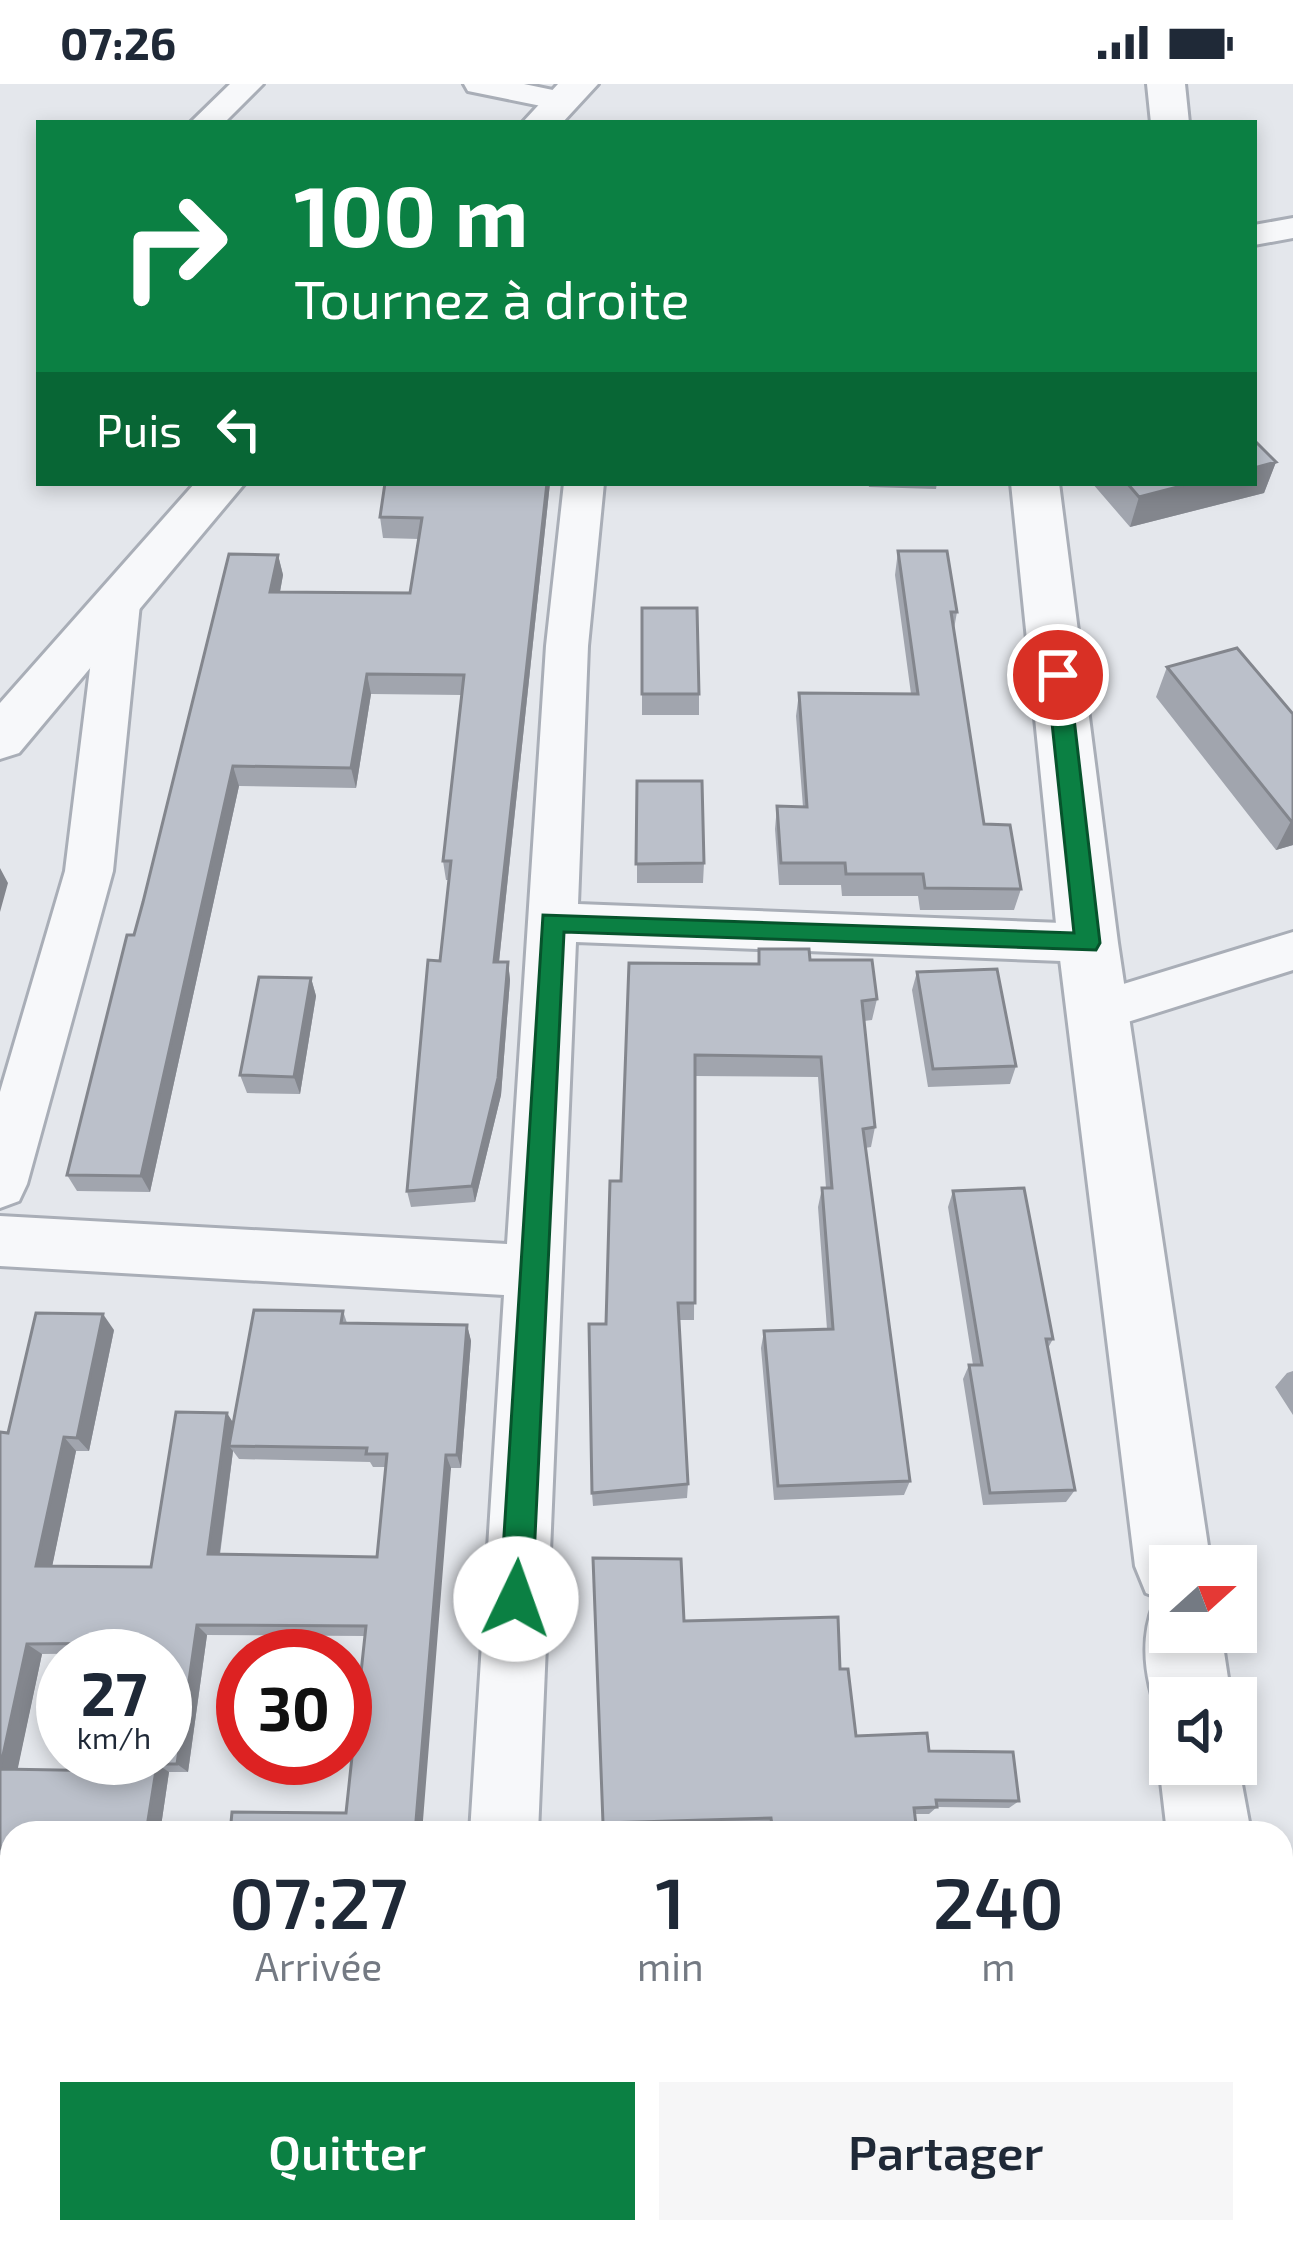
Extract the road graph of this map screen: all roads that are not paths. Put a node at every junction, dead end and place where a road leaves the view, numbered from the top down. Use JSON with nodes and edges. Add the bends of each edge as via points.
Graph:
{"nodes":[{"id":1,"x":479,"y":84,"type":"edge"},
{"id":2,"x":1166,"y":84,"type":"edge"},
{"id":3,"x":560,"y":103,"type":"edge"},
{"id":4,"x":1170,"y":120,"type":"edge"},
{"id":5,"x":1293,"y":228,"type":"edge"},
{"id":6,"x":1257,"y":234,"type":"edge"},
{"id":7,"x":218,"y":486,"type":"edge"},
{"id":8,"x":584,"y":486,"type":"edge"},
{"id":9,"x":1036,"y":486,"type":"edge"},
{"id":10,"x":119,"y":604,"type":"junction"},
{"id":11,"x":0,"y":739,"type":"edge"},
{"id":12,"x":552,"y":922,"type":"junction"},
{"id":13,"x":1088,"y":943,"type":"junction"},
{"id":14,"x":1293,"y":951,"type":"edge"},
{"id":15,"x":1099,"y":1011,"type":"junction"},
{"id":16,"x":0,"y":1184,"type":"edge"},
{"id":17,"x":0,"y":1241,"type":"edge"},
{"id":18,"x":532,"y":1271,"type":"junction"},
{"id":19,"x":1171,"y":1545,"type":"edge"},
{"id":20,"x":1203,"y":1785,"type":"edge"},
{"id":21,"x":505,"y":1821,"type":"edge"},
{"id":22,"x":1207,"y":1821,"type":"edge"}],
"edges":[{"from":1,"to":3,"type":"street"},
{"from":2,"to":4,"type":"street"},
{"from":5,"to":6,"type":"street"},
{"from":7,"to":10,"type":"street"},
{"from":8,"to":12,"type":"street"},
{"from":9,"to":13,"type":"street"},
{"from":10,"to":11,"type":"street"},
{"from":10,"to":16,"type":"street","via":[[89,871]]},
{"from":12,"to":13,"type":"street"},
{"from":12,"to":18,"type":"street"},
{"from":13,"to":15,"type":"street"},
{"from":14,"to":15,"type":"street"},
{"from":15,"to":19,"type":"street"},
{"from":17,"to":18,"type":"street"},
{"from":18,"to":21,"type":"street"},
{"from":20,"to":22,"type":"street"}]}
